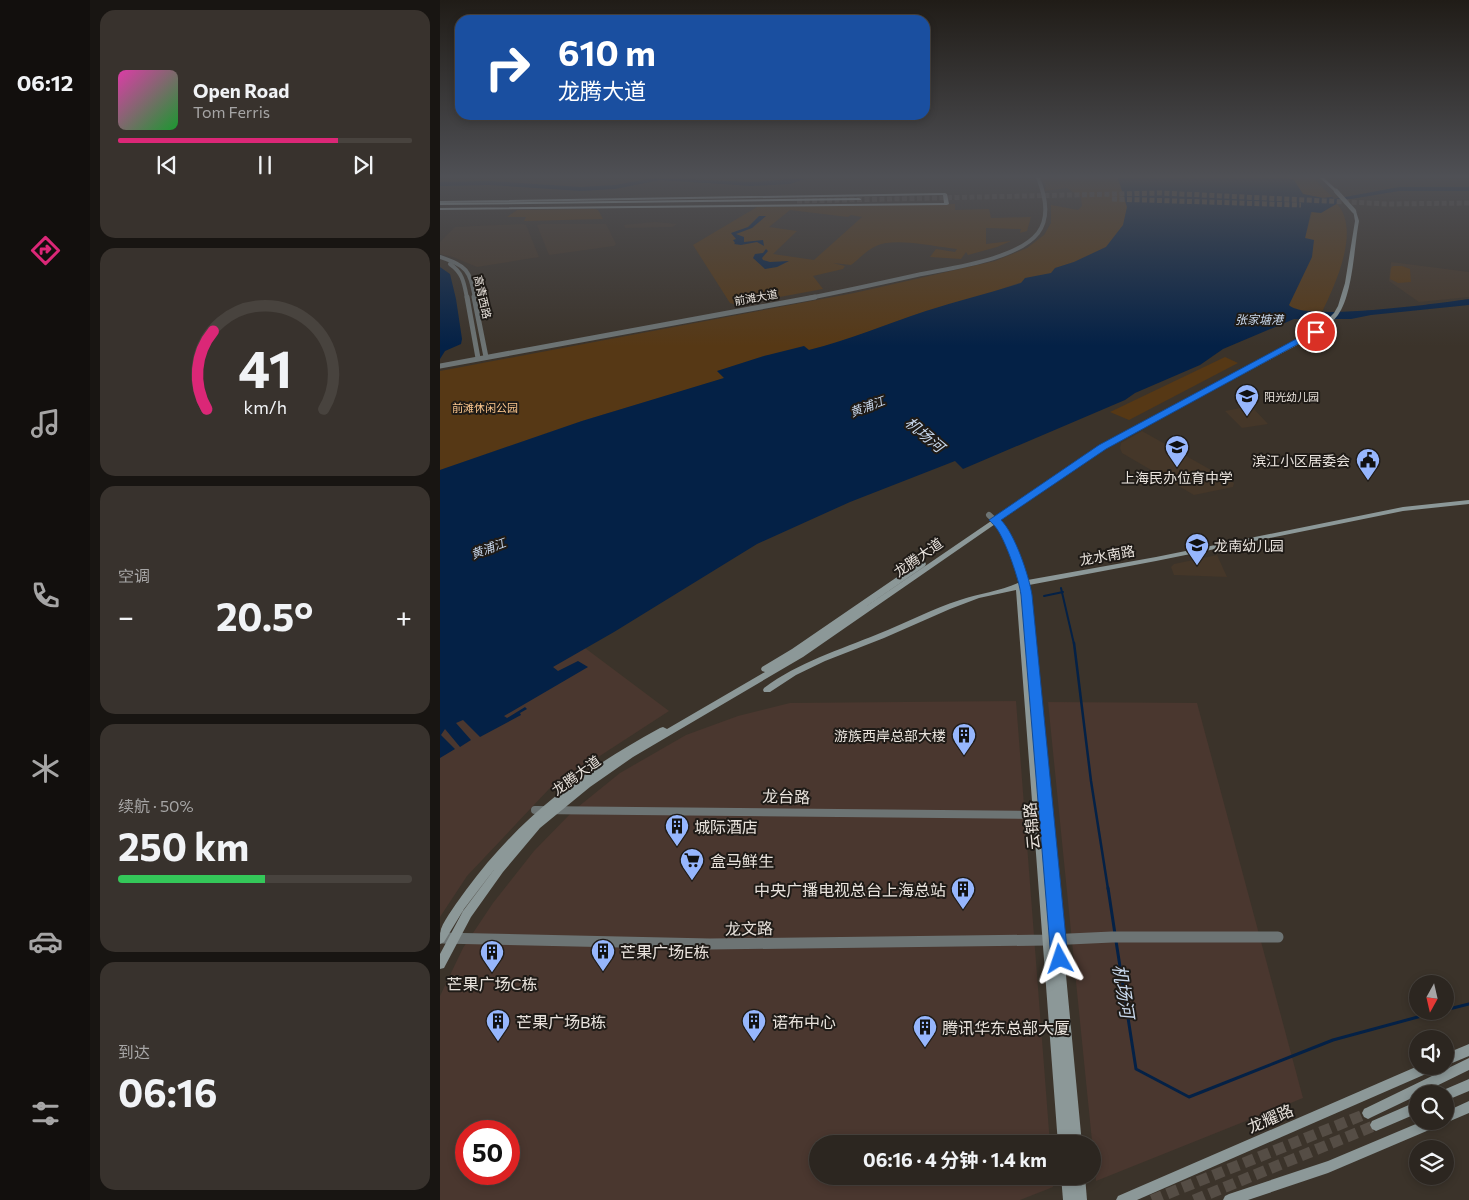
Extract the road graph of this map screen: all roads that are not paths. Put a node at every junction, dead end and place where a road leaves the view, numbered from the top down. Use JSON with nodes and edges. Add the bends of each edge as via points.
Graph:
{"nodes":[{"id":1,"x":1032,"y":234,"type":"edge"},
{"id":2,"x":1354,"y":234,"type":"edge"},
{"id":3,"x":440,"y":259,"type":"edge"},
{"id":4,"x":485,"y":356,"type":"junction"},
{"id":5,"x":478,"y":357,"type":"junction"},
{"id":6,"x":440,"y":365,"type":"edge"},
{"id":7,"x":1469,"y":502,"type":"edge"},
{"id":8,"x":992,"y":518,"type":"junction"},
{"id":9,"x":1022,"y":585,"type":"junction"},
{"id":10,"x":767,"y":690,"type":"dead end"},
{"id":11,"x":544,"y":810,"type":"junction"},
{"id":12,"x":1038,"y":815,"type":"junction"},
{"id":13,"x":1278,"y":937,"type":"dead end"},
{"id":14,"x":440,"y":939,"type":"edge"},
{"id":15,"x":452,"y":940,"type":"junction"},
{"id":16,"x":1053,"y":940,"type":"junction"},
{"id":17,"x":440,"y":964,"type":"edge"},
{"id":18,"x":1469,"y":1050,"type":"edge"},
{"id":19,"x":1454,"y":1056,"type":"edge"},
{"id":20,"x":1469,"y":1064,"type":"edge"},
{"id":21,"x":1410,"y":1075,"type":"edge"},
{"id":22,"x":1469,"y":1085,"type":"edge"},
{"id":23,"x":1454,"y":1091,"type":"edge"},
{"id":24,"x":1469,"y":1107,"type":"edge"},
{"id":25,"x":1409,"y":1111,"type":"edge"},
{"id":26,"x":1368,"y":1113,"type":"tunnel mouth"},
{"id":27,"x":1454,"y":1114,"type":"edge"},
{"id":28,"x":1376,"y":1125,"type":"tunnel mouth"},
{"id":29,"x":1416,"y":1130,"type":"edge"},
{"id":30,"x":1064,"y":1135,"type":"edge"},
{"id":31,"x":1075,"y":1135,"type":"edge"},
{"id":32,"x":1068,"y":1185,"type":"edge"},
{"id":33,"x":1079,"y":1185,"type":"edge"},
{"id":34,"x":1069,"y":1200,"type":"edge"},
{"id":35,"x":1081,"y":1200,"type":"edge"},
{"id":36,"x":1122,"y":1200,"type":"edge"},
{"id":37,"x":1229,"y":1200,"type":"edge"}],
"edges":[{"from":1,"to":4,"type":"street","name":"前滩大道","via":[[1010,248],[980,258],[818,294]]},
{"from":2,"to":8,"type":"main road","name":"龙腾大道","bridge":true,"via":[[1336,314],[1313,331],[1103,447]]},
{"from":3,"to":4,"type":"street","name":"高青西路","via":[[460,264],[470,275]]},
{"from":3,"to":5,"type":"street","name":"高青西路","via":[[454,266],[463,276]]},
{"from":4,"to":5,"type":"street","name":"前滩大道"},
{"from":5,"to":6,"type":"street","name":"前滩大道"},
{"from":7,"to":9,"type":"main road","name":"龙水南路","via":[[1403,509]]},
{"from":8,"to":9,"type":"street","name":"云锦路","via":[[1002,527]]},
{"from":8,"to":11,"type":"main road","name":"龙腾大道","via":[[800,655],[730,693]]},
{"from":9,"to":10,"type":"main road","name":"龙水南路","via":[[959,602],[816,662]]},
{"from":9,"to":12,"type":"main road","name":"云锦路"},
{"from":9,"to":16,"type":"main road","name":"云锦路"},
{"from":11,"to":12,"type":"street","name":"龙台路"},
{"from":11,"to":14,"type":"main road","name":"龙腾大道","via":[[515,836],[490,866]]},
{"from":11,"to":15,"type":"main road","name":"龙腾大道","via":[[537,825],[491,880]]},
{"from":12,"to":16,"type":"main road","name":"云锦路"},
{"from":13,"to":16,"type":"street","name":"龙文路"},
{"from":14,"to":15,"type":"street","name":"龙文路"},
{"from":15,"to":16,"type":"street","name":"龙文路","via":[[710,944]]},
{"from":15,"to":17,"type":"main road","name":"龙腾大道"},
{"from":16,"to":30,"type":"main road","name":"云锦路"},
{"from":16,"to":31,"type":"main road","name":"云锦路"},
{"from":18,"to":19,"type":"main road"},
{"from":20,"to":26,"type":"main road"},
{"from":21,"to":36,"type":"main road","name":"龙耀路"},
{"from":22,"to":23,"type":"main road"},
{"from":24,"to":27,"type":"main road"},
{"from":25,"to":28,"type":"main road"},
{"from":29,"to":37,"type":"main road","via":[[1328,1167]]},
{"from":32,"to":34,"type":"main road"},
{"from":33,"to":35,"type":"main road"}]}
